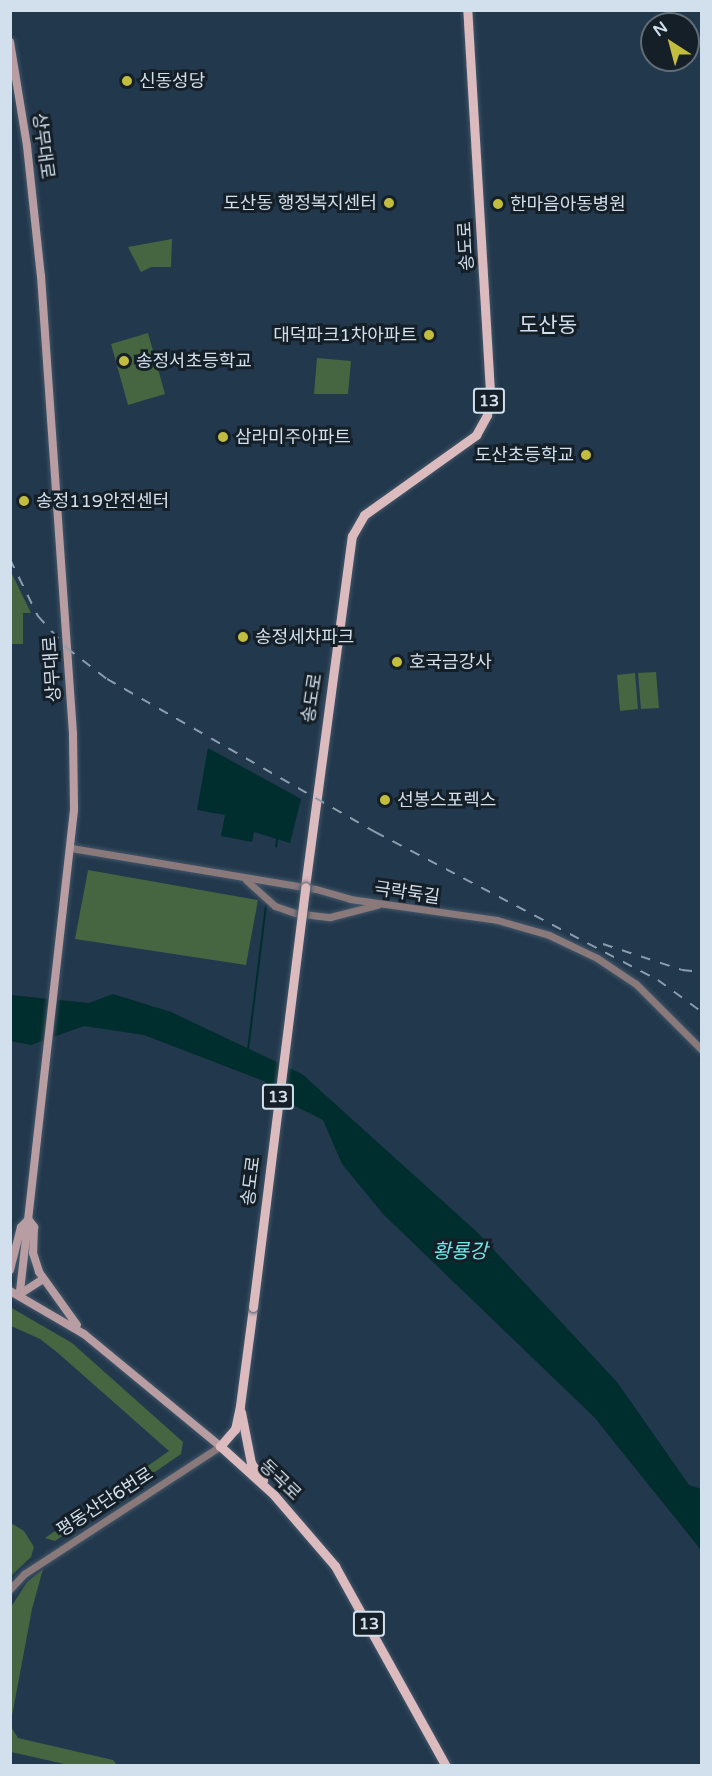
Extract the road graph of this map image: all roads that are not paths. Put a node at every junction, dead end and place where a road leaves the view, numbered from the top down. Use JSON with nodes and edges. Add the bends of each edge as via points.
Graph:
{"nodes":[{"id":1,"x":466,"y":10,"type":"edge"},
{"id":2,"x":10,"y":42,"type":"edge"},
{"id":3,"x":71,"y":851,"type":"junction"},
{"id":4,"x":246,"y":880,"type":"junction"},
{"id":5,"x":305,"y":887,"type":"junction"},
{"id":6,"x":381,"y":904,"type":"junction"},
{"id":7,"x":702,"y":1050,"type":"edge"},
{"id":8,"x":29,"y":1220,"type":"junction"},
{"id":9,"x":10,"y":1270,"type":"edge"},
{"id":10,"x":43,"y":1280,"type":"junction"},
{"id":11,"x":10,"y":1291,"type":"edge"},
{"id":12,"x":20,"y":1294,"type":"junction"},
{"id":13,"x":84,"y":1334,"type":"junction"},
{"id":14,"x":240,"y":1406,"type":"junction"},
{"id":15,"x":220,"y":1446,"type":"junction"},
{"id":16,"x":274,"y":1495,"type":"junction"},
{"id":17,"x":10,"y":1589,"type":"edge"},
{"id":18,"x":446,"y":1766,"type":"edge"}],
"edges":[{"from":1,"to":5,"type":"main road","name":"송도로","number":"13","via":[[489,371],[487,415],[476,435],[364,515],[352,536]]},
{"from":2,"to":3,"type":"main road","name":"상무대로","via":[[27,146],[41,276],[73,735]]},
{"from":3,"to":4,"type":"street","name":"극락둑길"},
{"from":3,"to":8,"type":"main road","name":"상무대로"},
{"from":4,"to":5,"type":"street","name":"극락둑길"},
{"from":4,"to":6,"type":"street","via":[[275,906],[320,917]]},
{"from":5,"to":6,"type":"street","name":"극락둑길"},
{"from":5,"to":14,"type":"main road","name":"송도로","number":"13","bridge":true},
{"from":6,"to":7,"type":"street","name":"극락둑길","via":[[497,920],[549,935],[597,958],[636,984]]},
{"from":8,"to":9,"type":"main road","via":[[21,1227]]},
{"from":8,"to":10,"type":"main road","via":[[34,1227],[33,1252]]},
{"from":8,"to":12,"type":"main road","name":"상무대로"},
{"from":10,"to":12,"type":"main road"},
{"from":10,"to":13,"type":"main road"},
{"from":11,"to":12,"type":"main road","name":"동곡로"},
{"from":12,"to":13,"type":"main road","name":"동곡로"},
{"from":13,"to":15,"type":"main road","name":"동곡로"},
{"from":14,"to":15,"type":"main road","name":"송도로","number":"13","via":[[235,1429]]},
{"from":14,"to":16,"type":"main road","number":"13","via":[[251,1463]]},
{"from":15,"to":16,"type":"main road","name":"동곡로","number":"13"},
{"from":15,"to":17,"type":"street","name":"평동산단6번로","via":[[47,1558]]},
{"from":16,"to":18,"type":"main road","name":"동곡로","number":"13","via":[[316,1540],[343,1578]]}]}
